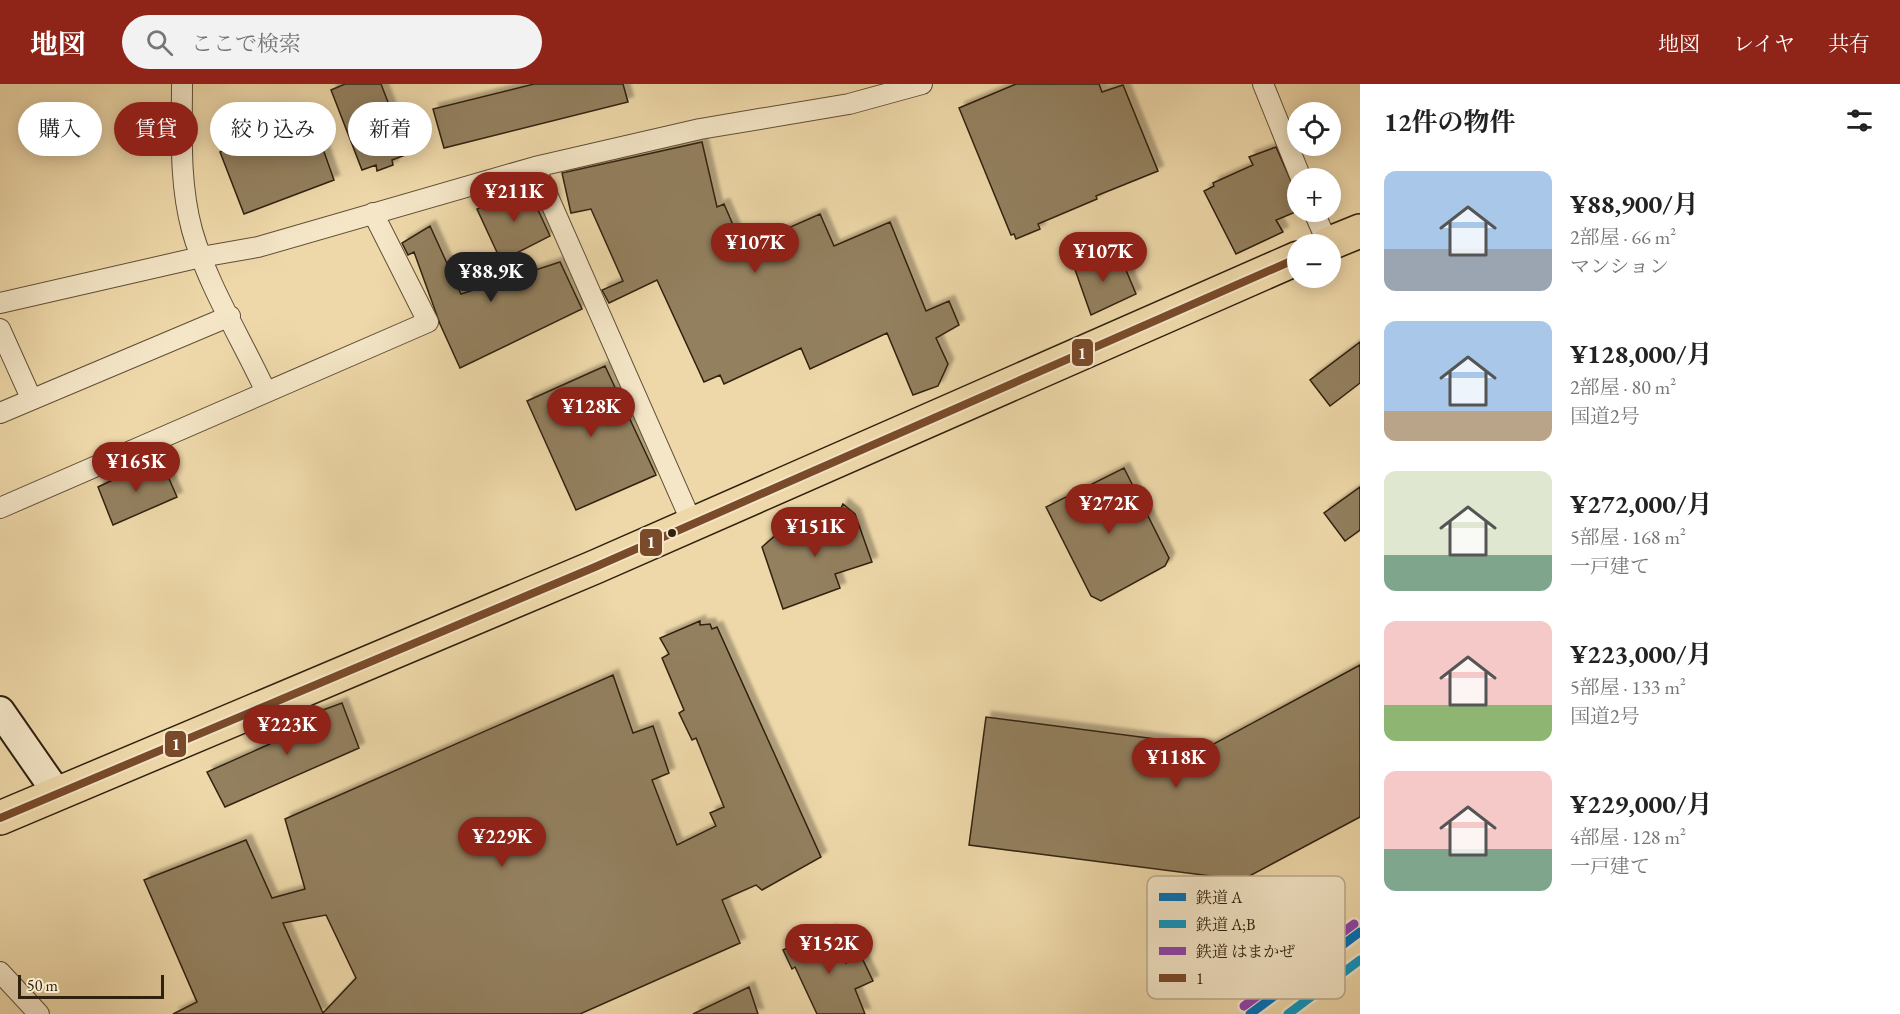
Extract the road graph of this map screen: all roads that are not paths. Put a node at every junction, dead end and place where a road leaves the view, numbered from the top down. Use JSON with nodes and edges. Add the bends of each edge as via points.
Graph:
{"nodes":[{"id":1,"x":182,"y":84,"type":"edge"},
{"id":2,"x":922,"y":84,"type":"edge"},
{"id":3,"x":1263,"y":84,"type":"edge"},
{"id":4,"x":535,"y":167,"type":"junction"},
{"id":5,"x":1297,"y":168,"type":"edge"},
{"id":6,"x":373,"y":213,"type":"junction"},
{"id":7,"x":1360,"y":231,"type":"edge"},
{"id":8,"x":1341,"y":239,"type":"edge"},
{"id":9,"x":201,"y":257,"type":"junction"},
{"id":10,"x":1287,"y":263,"type":"edge"},
{"id":11,"x":0,"y":303,"type":"edge"},
{"id":12,"x":230,"y":316,"type":"junction"},
{"id":13,"x":0,"y":329,"type":"edge"},
{"id":14,"x":266,"y":392,"type":"junction"},
{"id":15,"x":31,"y":398,"type":"junction"},
{"id":16,"x":0,"y":413,"type":"edge"},
{"id":17,"x":0,"y":508,"type":"edge"},
{"id":18,"x":692,"y":523,"type":"junction"},
{"id":19,"x":0,"y":711,"type":"edge"},
{"id":20,"x":57,"y":793,"type":"junction"},
{"id":21,"x":0,"y":818,"type":"edge"},
{"id":22,"x":0,"y":972,"type":"edge"},
{"id":23,"x":39,"y":1014,"type":"edge"}],
"edges":[{"from":1,"to":9,"type":"street","via":[[181,163]]},
{"from":2,"to":4,"type":"street","via":[[849,104],[699,129]]},
{"from":3,"to":5,"type":"street"},
{"from":4,"to":6,"type":"street"},
{"from":4,"to":18,"type":"street"},
{"from":6,"to":9,"type":"street","via":[[258,247]]},
{"from":6,"to":14,"type":"street","via":[[428,322]]},
{"from":7,"to":8,"type":"highway"},
{"from":9,"to":11,"type":"street"},
{"from":9,"to":12,"type":"street"},
{"from":10,"to":18,"type":"highway"},
{"from":12,"to":14,"type":"street"},
{"from":12,"to":15,"type":"street"},
{"from":13,"to":15,"type":"street"},
{"from":14,"to":17,"type":"street"},
{"from":15,"to":16,"type":"street"},
{"from":18,"to":20,"type":"highway"},
{"from":19,"to":20,"type":"street"},
{"from":20,"to":21,"type":"highway"},
{"from":22,"to":23,"type":"street"}]}
